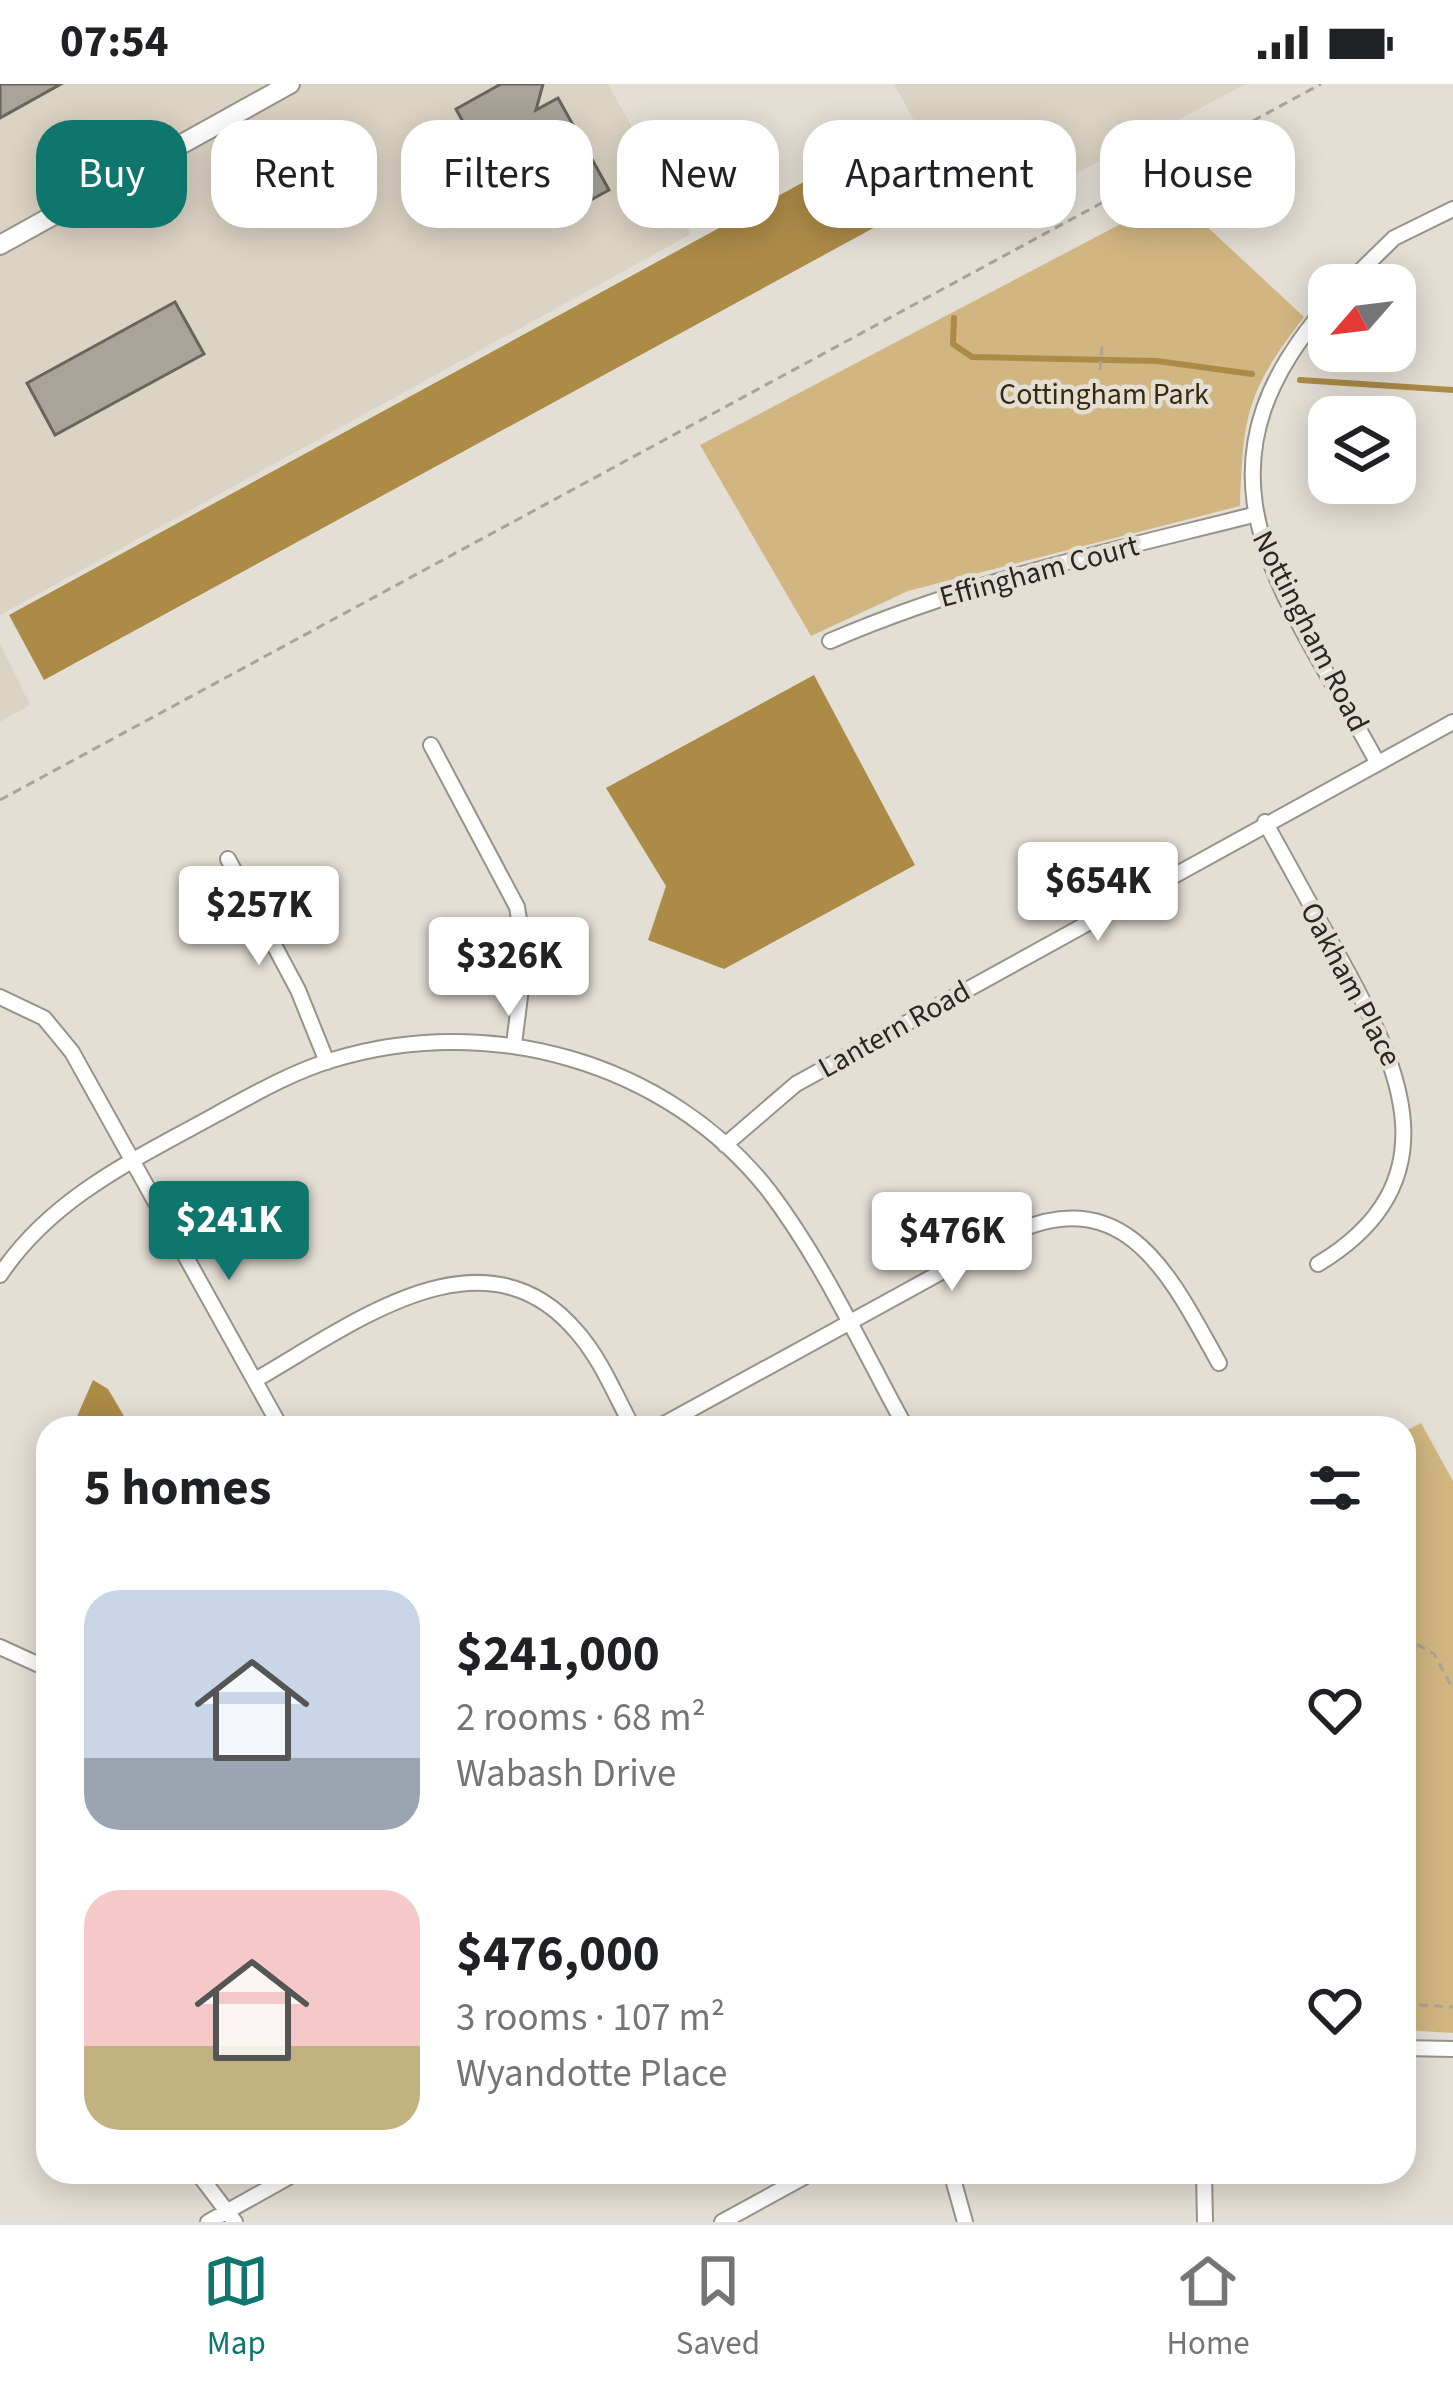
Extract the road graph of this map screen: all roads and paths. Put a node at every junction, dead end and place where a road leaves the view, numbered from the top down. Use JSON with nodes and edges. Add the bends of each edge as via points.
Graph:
{"nodes":[{"id":1,"x":290,"y":84,"type":"edge"},
{"id":2,"x":1321,"y":84,"type":"edge"},
{"id":3,"x":1453,"y":209,"type":"edge"},
{"id":4,"x":0,"y":245,"type":"edge"},
{"id":5,"x":1367,"y":264,"type":"edge"},
{"id":6,"x":1308,"y":330,"type":"edge"},
{"id":7,"x":1102,"y":347,"type":"dead end"},
{"id":8,"x":1100,"y":370,"type":"dead end"},
{"id":9,"x":1253,"y":514,"type":"junction"},
{"id":10,"x":830,"y":641,"type":"dead end"},
{"id":11,"x":1453,"y":722,"type":"edge"},
{"id":12,"x":431,"y":745,"type":"dead end"},
{"id":13,"x":1377,"y":762,"type":"junction"},
{"id":14,"x":0,"y":800,"type":"edge"},
{"id":15,"x":1264,"y":822,"type":"junction"},
{"id":16,"x":228,"y":859,"type":"dead end"},
{"id":17,"x":0,"y":997,"type":"edge"},
{"id":18,"x":514,"y":1044,"type":"junction"},
{"id":19,"x":327,"y":1061,"type":"junction"},
{"id":20,"x":724,"y":1145,"type":"junction"},
{"id":21,"x":133,"y":1161,"type":"junction"},
{"id":22,"x":1318,"y":1264,"type":"dead end"},
{"id":23,"x":0,"y":1275,"type":"edge"},
{"id":24,"x":848,"y":1324,"type":"junction"},
{"id":25,"x":1219,"y":1363,"type":"dead end"},
{"id":26,"x":255,"y":1380,"type":"junction"},
{"id":27,"x":274,"y":1416,"type":"edge"},
{"id":28,"x":626,"y":1416,"type":"edge"},
{"id":29,"x":679,"y":1416,"type":"edge"},
{"id":30,"x":899,"y":1416,"type":"edge"},
{"id":31,"x":1416,"y":1644,"type":"edge"},
{"id":32,"x":0,"y":1647,"type":"edge"},
{"id":33,"x":36,"y":1663,"type":"edge"},
{"id":34,"x":1453,"y":1689,"type":"edge"},
{"id":35,"x":1416,"y":2005,"type":"edge"},
{"id":36,"x":1453,"y":2007,"type":"edge"},
{"id":37,"x":1416,"y":2048,"type":"edge"},
{"id":38,"x":1453,"y":2049,"type":"edge"},
{"id":39,"x":206,"y":2184,"type":"edge"},
{"id":40,"x":280,"y":2184,"type":"edge"},
{"id":41,"x":791,"y":2184,"type":"edge"},
{"id":42,"x":954,"y":2184,"type":"edge"},
{"id":43,"x":1204,"y":2184,"type":"edge"},
{"id":44,"x":231,"y":2217,"type":"edge"},
{"id":45,"x":208,"y":2222,"type":"edge"},
{"id":46,"x":722,"y":2222,"type":"edge"},
{"id":47,"x":965,"y":2222,"type":"edge"},
{"id":48,"x":1205,"y":2222,"type":"edge"}],
"edges":[{"from":1,"to":4,"type":"street"},
{"from":2,"to":14,"type":"path"},
{"from":3,"to":5,"type":"street","via":[[1394,238]]},
{"from":6,"to":9,"type":"street","name":"Nottingham Road","via":[[1264,397],[1252,442]]},
{"from":7,"to":8,"type":"path"},
{"from":9,"to":10,"type":"street","name":"Effingham Court","via":[[991,581]]},
{"from":9,"to":13,"type":"street","name":"Nottingham Road"},
{"from":11,"to":13,"type":"street","name":"Lantern Road"},
{"from":12,"to":18,"type":"street","via":[[521,920],[525,957]]},
{"from":13,"to":15,"type":"street","name":"Lantern Road"},
{"from":15,"to":20,"type":"street","name":"Lantern Road","via":[[796,1084]]},
{"from":15,"to":22,"type":"street","name":"Oakham Place","via":[[1389,1047],[1403,1090],[1405,1150],[1384,1204],[1354,1240]]},
{"from":16,"to":19,"type":"street"},
{"from":17,"to":21,"type":"street","via":[[32,1010],[62,1037]]},
{"from":18,"to":19,"type":"street","via":[[403,1044]]},
{"from":18,"to":20,"type":"street","via":[[612,1073]]},
{"from":19,"to":21,"type":"street"},
{"from":20,"to":24,"type":"street","via":[[785,1215]]},
{"from":21,"to":23,"type":"street","via":[[45,1219]]},
{"from":21,"to":26,"type":"street"},
{"from":24,"to":25,"type":"street","via":[[1022,1228],[1082,1220],[1122,1231],[1150,1251]]},
{"from":24,"to":29,"type":"street"},
{"from":24,"to":30,"type":"street"},
{"from":26,"to":27,"type":"street"},
{"from":26,"to":28,"type":"street","via":[[418,1291],[483,1281],[533,1296],[562,1316]]},
{"from":31,"to":34,"type":"path","via":[[1434,1654]]},
{"from":32,"to":33,"type":"street"},
{"from":35,"to":36,"type":"path"},
{"from":37,"to":38,"type":"street"},
{"from":39,"to":44,"type":"street"},
{"from":40,"to":44,"type":"street"},
{"from":41,"to":46,"type":"street"},
{"from":42,"to":47,"type":"street"},
{"from":43,"to":48,"type":"street"},
{"from":44,"to":45,"type":"street"}]}
